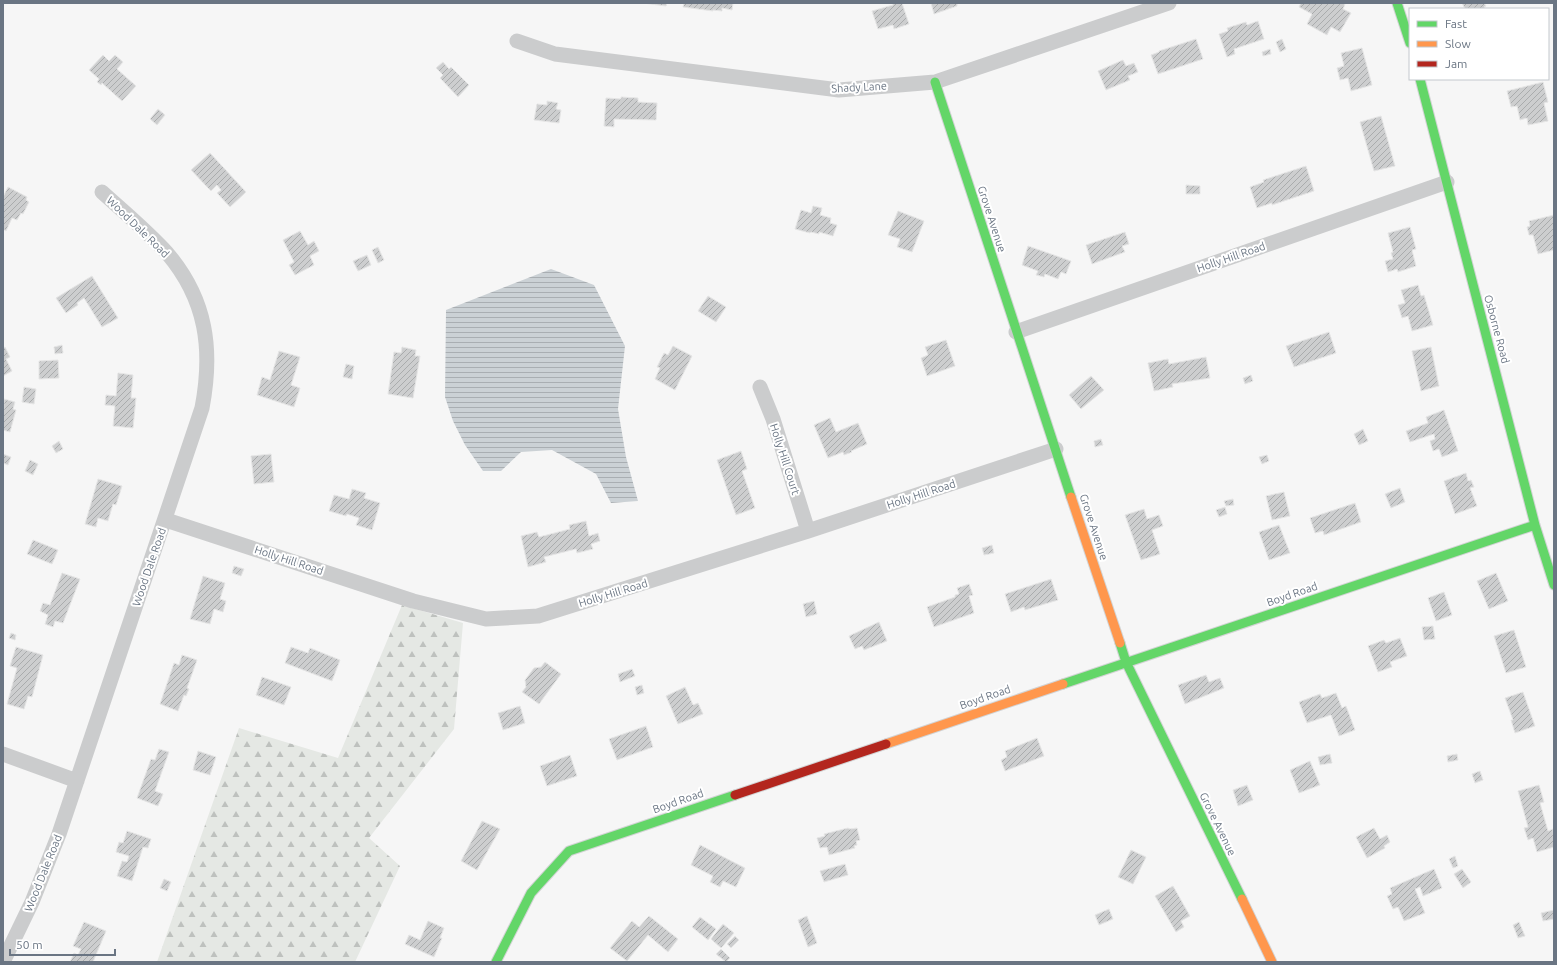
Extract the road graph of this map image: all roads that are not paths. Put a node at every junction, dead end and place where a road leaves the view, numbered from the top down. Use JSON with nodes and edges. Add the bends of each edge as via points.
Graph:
{"nodes":[{"id":1,"x":1169,"y":3,"type":"edge"},
{"id":2,"x":1397,"y":3,"type":"edge"},
{"id":3,"x":1409,"y":40,"type":"edge"},
{"id":4,"x":517,"y":41,"type":"dead end"},
{"id":5,"x":1420,"y":80,"type":"edge"},
{"id":6,"x":935,"y":82,"type":"junction"},
{"id":7,"x":1447,"y":182,"type":"junction"},
{"id":8,"x":102,"y":192,"type":"dead end"},
{"id":9,"x":1016,"y":332,"type":"junction"},
{"id":10,"x":760,"y":387,"type":"dead end"},
{"id":11,"x":1056,"y":449,"type":"junction"},
{"id":12,"x":166,"y":520,"type":"junction"},
{"id":13,"x":1535,"y":525,"type":"junction"},
{"id":14,"x":808,"y":531,"type":"junction"},
{"id":15,"x":1554,"y":585,"type":"edge"},
{"id":16,"x":1126,"y":662,"type":"junction"},
{"id":17,"x":3,"y":754,"type":"edge"},
{"id":18,"x":77,"y":781,"type":"junction"},
{"id":19,"x":3,"y":962,"type":"edge"},
{"id":20,"x":496,"y":962,"type":"edge"},
{"id":21,"x":1272,"y":962,"type":"edge"}],
"edges":[{"from":1,"to":6,"type":"street","name":"Shady Lane"},
{"from":2,"to":3,"type":"street"},
{"from":4,"to":6,"type":"street","name":"Shady Lane","via":[[555,54],[838,90]]},
{"from":5,"to":7,"type":"street","name":"Osborne Road"},
{"from":6,"to":9,"type":"street","name":"Grove Avenue"},
{"from":7,"to":9,"type":"street","name":"Holly Hill Road"},
{"from":7,"to":13,"type":"street","name":"Osborne Road"},
{"from":8,"to":12,"type":"street","name":"Wood Dale Road","via":[[150,236],[183,276],[195,299],[206,338],[207,383],[202,408]]},
{"from":9,"to":11,"type":"street","name":"Grove Avenue"},
{"from":10,"to":14,"type":"street","name":"Holly Hill Court","via":[[773,419]]},
{"from":11,"to":14,"type":"street","name":"Holly Hill Road"},
{"from":11,"to":16,"type":"street","name":"Grove Avenue"},
{"from":12,"to":14,"type":"street","name":"Holly Hill Road","via":[[413,601],[486,618],[538,616]]},
{"from":12,"to":18,"type":"street","name":"Wood Dale Road"},
{"from":13,"to":15,"type":"street","name":"Osborne Road"},
{"from":13,"to":16,"type":"street","name":"Boyd Road"},
{"from":16,"to":20,"type":"street","name":"Boyd Road","via":[[569,851],[531,893]]},
{"from":16,"to":21,"type":"street","name":"Grove Avenue"},
{"from":17,"to":18,"type":"street"},
{"from":18,"to":19,"type":"street","name":"Wood Dale Road","via":[[32,902]]}]}
